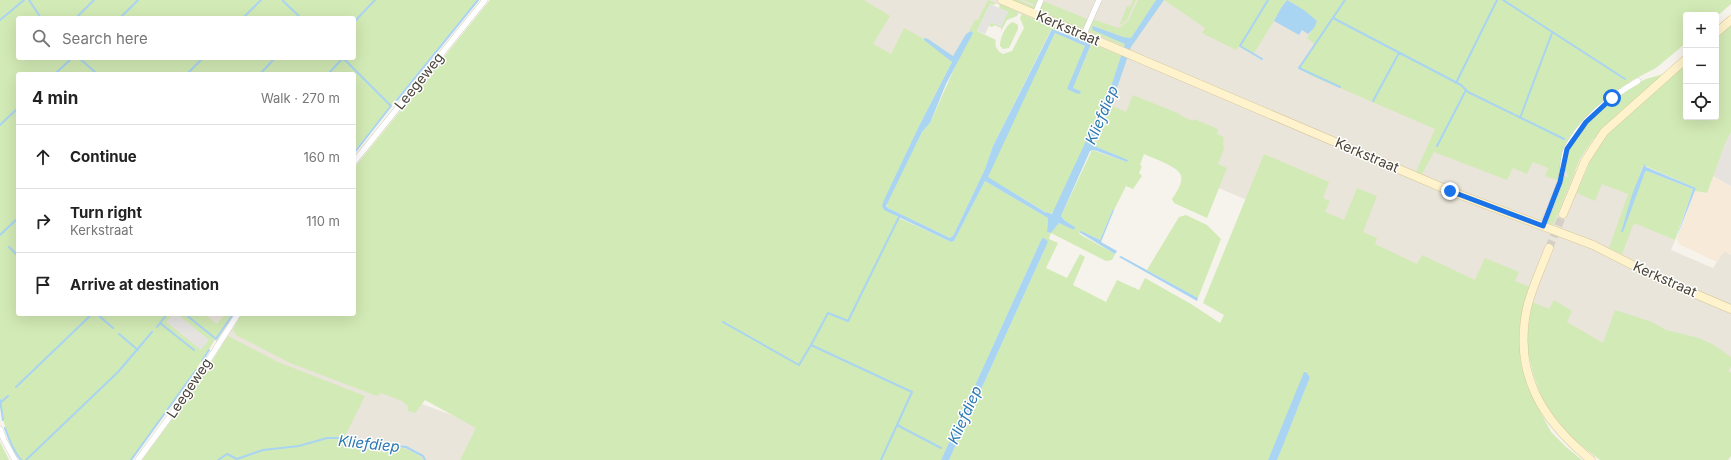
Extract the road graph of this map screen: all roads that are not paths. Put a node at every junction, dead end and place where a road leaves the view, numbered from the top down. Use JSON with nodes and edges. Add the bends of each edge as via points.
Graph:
{"nodes":[{"id":1,"x":485,"y":0,"type":"edge"},
{"id":2,"x":1002,"y":0,"type":"edge"},
{"id":3,"x":1041,"y":0,"type":"edge"},
{"id":4,"x":1099,"y":0,"type":"edge"},
{"id":5,"x":1035,"y":14,"type":"junction"},
{"id":6,"x":1731,"y":20,"type":"edge"},
{"id":7,"x":1719,"y":30,"type":"edge"},
{"id":8,"x":1084,"y":34,"type":"junction"},
{"id":9,"x":1683,"y":62,"type":"edge"},
{"id":10,"x":1638,"y":82,"type":"dead end"},
{"id":11,"x":356,"y":160,"type":"edge"},
{"id":12,"x":1563,"y":214,"type":"tunnel mouth"},
{"id":13,"x":1543,"y":226,"type":"junction"},
{"id":14,"x":1549,"y":248,"type":"tunnel mouth"},
{"id":15,"x":1731,"y":309,"type":"edge"},
{"id":16,"x":237,"y":316,"type":"edge"},
{"id":17,"x":0,"y":429,"type":"edge"},
{"id":18,"x":15,"y":460,"type":"edge"},
{"id":19,"x":138,"y":460,"type":"edge"},
{"id":20,"x":1591,"y":460,"type":"edge"}],
"edges":[{"from":1,"to":11,"type":"street","name":"Leegeweg"},
{"from":2,"to":5,"type":"street","name":"Kerkstraat"},
{"from":3,"to":5,"type":"street"},
{"from":4,"to":8,"type":"street"},
{"from":5,"to":8,"type":"street","name":"Kerkstraat"},
{"from":6,"to":7,"type":"street"},
{"from":8,"to":13,"type":"street","name":"Kerkstraat","via":[[1450,191]]},
{"from":9,"to":12,"type":"street","via":[[1604,132],[1585,161]]},
{"from":10,"to":13,"type":"street","via":[[1620,91],[1599,109],[1570,143],[1565,153],[1560,182]]},
{"from":13,"to":15,"type":"street","name":"Kerkstraat","via":[[1593,245],[1658,278]]},
{"from":14,"to":20,"type":"street","via":[[1527,307],[1524,332],[1525,360],[1533,390],[1542,408],[1568,441]]},
{"from":16,"to":19,"type":"street","name":"Leegeweg","via":[[188,392]]},
{"from":17,"to":18,"type":"street"}]}
